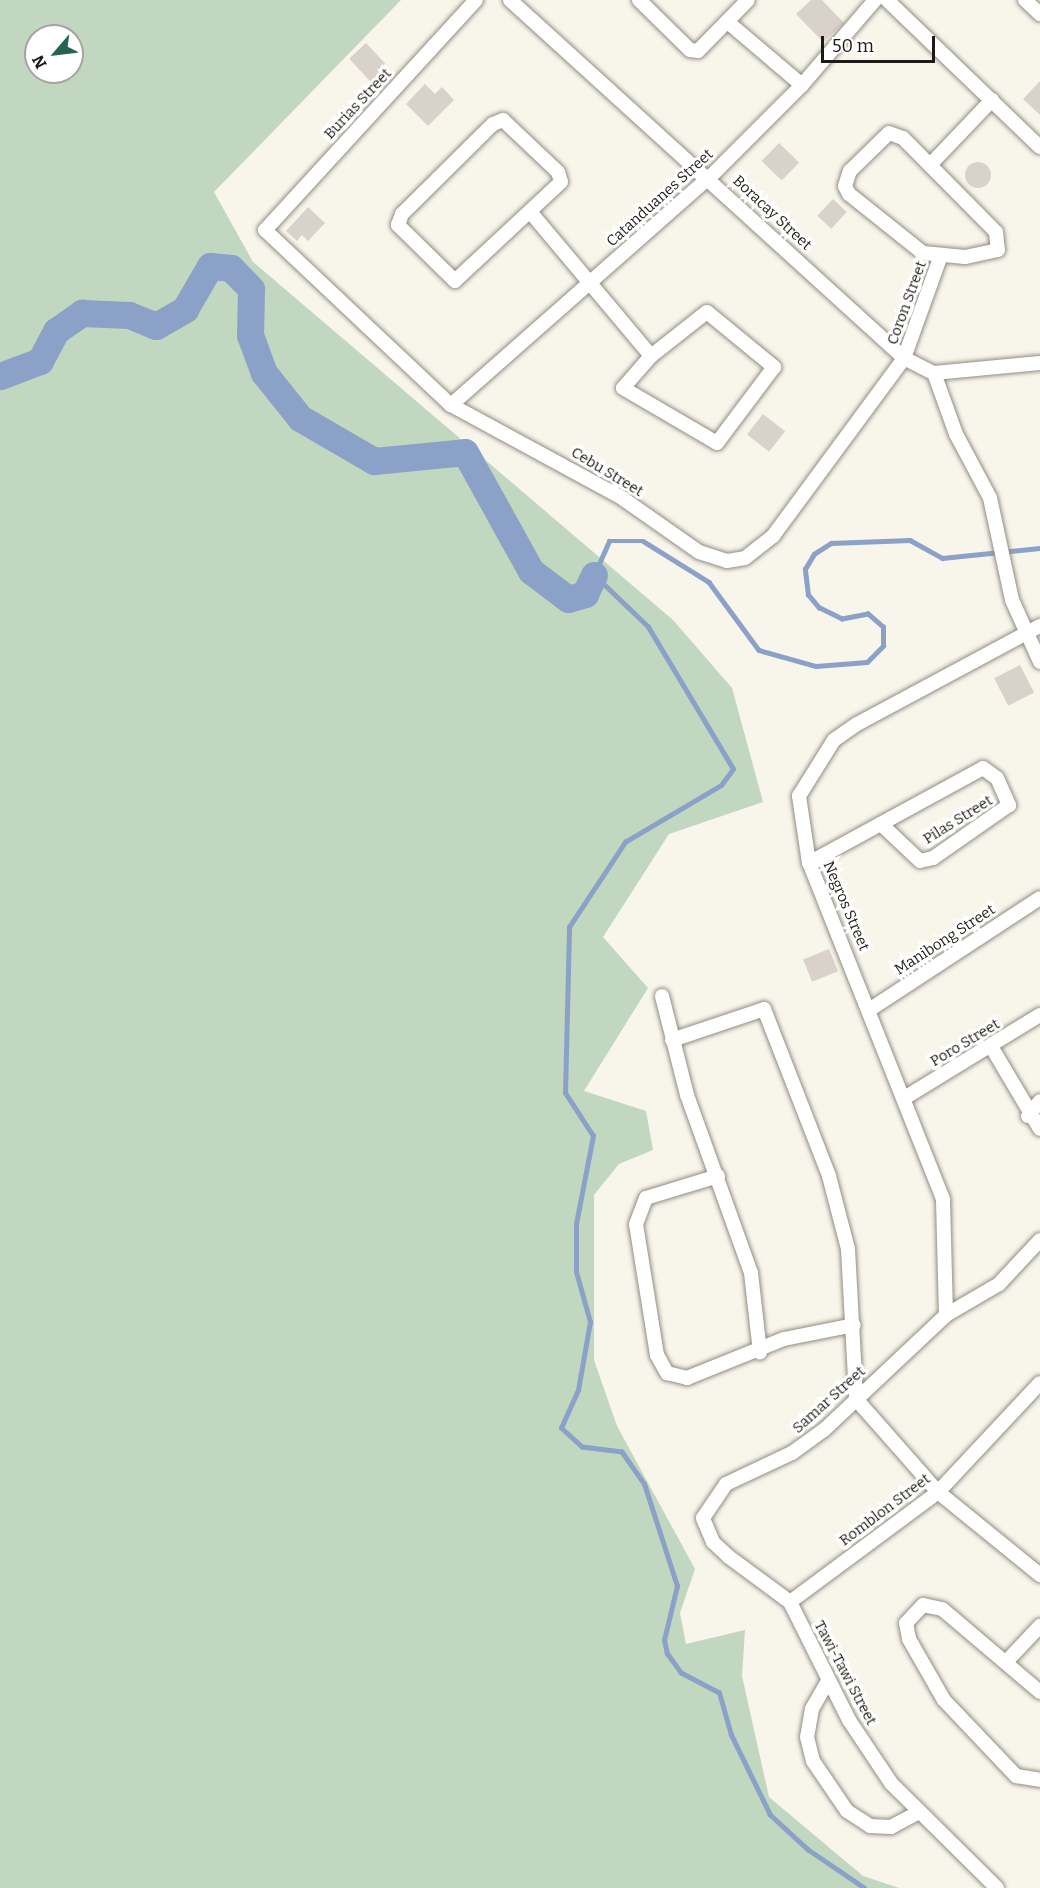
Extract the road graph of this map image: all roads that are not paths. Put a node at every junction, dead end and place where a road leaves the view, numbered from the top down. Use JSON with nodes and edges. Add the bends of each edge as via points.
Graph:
{"nodes":[{"id":1,"x":476,"y":0,"type":"edge"},
{"id":2,"x":510,"y":0,"type":"edge"},
{"id":3,"x":639,"y":0,"type":"edge"},
{"id":4,"x":748,"y":0,"type":"edge"},
{"id":5,"x":875,"y":0,"type":"edge"},
{"id":6,"x":887,"y":0,"type":"edge"},
{"id":7,"x":1025,"y":0,"type":"edge"},
{"id":8,"x":1040,"y":14,"type":"edge"},
{"id":9,"x":730,"y":24,"type":"junction"},
{"id":10,"x":802,"y":85,"type":"junction"},
{"id":11,"x":992,"y":100,"type":"junction"},
{"id":12,"x":1040,"y":147,"type":"edge"},
{"id":13,"x":930,"y":165,"type":"junction"},
{"id":14,"x":710,"y":177,"type":"junction"},
{"id":15,"x":532,"y":214,"type":"junction"},
{"id":16,"x":265,"y":230,"type":"joint"},
{"id":17,"x":940,"y":258,"type":"junction"},
{"id":18,"x":588,"y":286,"type":"junction"},
{"id":19,"x":651,"y":357,"type":"junction"},
{"id":20,"x":904,"y":358,"type":"junction"},
{"id":21,"x":1040,"y":363,"type":"edge"},
{"id":22,"x":934,"y":373,"type":"junction"},
{"id":23,"x":452,"y":405,"type":"junction"},
{"id":24,"x":1040,"y":626,"type":"edge"},
{"id":25,"x":1028,"y":635,"type":"junction"},
{"id":26,"x":1040,"y":662,"type":"edge"},
{"id":27,"x":881,"y":824,"type":"junction"},
{"id":28,"x":809,"y":863,"type":"junction"},
{"id":29,"x":1040,"y":898,"type":"edge"},
{"id":30,"x":662,"y":996,"type":"dead end"},
{"id":31,"x":869,"y":1010,"type":"junction"},
{"id":32,"x":1040,"y":1015,"type":"edge"},
{"id":33,"x":672,"y":1040,"type":"junction"},
{"id":34,"x":992,"y":1048,"type":"junction"},
{"id":35,"x":906,"y":1097,"type":"junction"},
{"id":36,"x":1040,"y":1101,"type":"edge"},
{"id":37,"x":1028,"y":1116,"type":"junction"},
{"id":38,"x":1040,"y":1129,"type":"edge"},
{"id":39,"x":718,"y":1176,"type":"junction"},
{"id":40,"x":1040,"y":1240,"type":"edge"},
{"id":41,"x":946,"y":1315,"type":"junction"},
{"id":42,"x":854,"y":1325,"type":"junction"},
{"id":43,"x":760,"y":1352,"type":"junction"},
{"id":44,"x":1040,"y":1383,"type":"edge"},
{"id":45,"x":856,"y":1399,"type":"junction"},
{"id":46,"x":938,"y":1492,"type":"junction"},
{"id":47,"x":1040,"y":1575,"type":"edge"},
{"id":48,"x":790,"y":1602,"type":"junction"},
{"id":49,"x":1040,"y":1626,"type":"edge"},
{"id":50,"x":1006,"y":1662,"type":"junction"},
{"id":51,"x":828,"y":1681,"type":"junction"},
{"id":52,"x":1040,"y":1692,"type":"edge"},
{"id":53,"x":1040,"y":1779,"type":"edge"},
{"id":54,"x":917,"y":1812,"type":"junction"},
{"id":55,"x":997,"y":1888,"type":"edge"}],
"edges":[{"from":1,"to":16,"type":"street","name":"Burias Street"},
{"from":2,"to":14,"type":"street","name":"Boracay Street"},
{"from":3,"to":9,"type":"street","via":[[690,50],[706,46]]},
{"from":4,"to":9,"type":"street"},
{"from":5,"to":10,"type":"street","name":"Catanduanes Street"},
{"from":6,"to":11,"type":"street"},
{"from":7,"to":8,"type":"street"},
{"from":9,"to":10,"type":"street"},
{"from":10,"to":14,"type":"street","name":"Catanduanes Street"},
{"from":11,"to":12,"type":"street"},
{"from":11,"to":13,"type":"street"},
{"from":13,"to":17,"type":"street","via":[[996,232],[998,250],[987,256]]},
{"from":13,"to":17,"type":"street","via":[[903,138],[889,133],[850,171],[845,186],[923,253]]},
{"from":14,"to":18,"type":"street","name":"Catanduanes Street"},
{"from":14,"to":20,"type":"street","name":"Boracay Street"},
{"from":15,"to":15,"type":"street","via":[[561,182],[558,172],[503,120],[493,124],[402,214],[398,225],[455,281]]},
{"from":15,"to":18,"type":"street"},
{"from":16,"to":23,"type":"street","name":"Cebu Street"},
{"from":17,"to":20,"type":"street","name":"Coron Street"},
{"from":18,"to":19,"type":"street"},
{"from":18,"to":23,"type":"street","name":"Catanduanes Street"},
{"from":19,"to":19,"type":"street","via":[[707,312],[774,367],[717,443],[623,388]]},
{"from":20,"to":22,"type":"street","name":"Boracay Street"},
{"from":20,"to":23,"type":"street","name":"Cebu Street","via":[[773,536],[745,558],[726,561],[699,552],[622,498]]},
{"from":21,"to":22,"type":"street"},
{"from":22,"to":25,"type":"street","via":[[999,526],[1005,565]]},
{"from":24,"to":25,"type":"street","name":"Negros Street"},
{"from":25,"to":26,"type":"street"},
{"from":25,"to":28,"type":"street","name":"Negros Street","via":[[834,740],[799,796]]},
{"from":27,"to":27,"type":"street","name":"Pilas Street","via":[[983,768],[998,778],[1010,805],[933,858],[920,861]]},
{"from":27,"to":28,"type":"street","name":"Pilas Street"},
{"from":28,"to":31,"type":"street","name":"Negros Street"},
{"from":29,"to":31,"type":"street","name":"Manibong Street"},
{"from":30,"to":33,"type":"street"},
{"from":31,"to":35,"type":"street","name":"Negros Street"},
{"from":32,"to":34,"type":"street","name":"Poro Street"},
{"from":33,"to":39,"type":"street"},
{"from":33,"to":42,"type":"street","via":[[764,1009],[829,1176],[848,1249]]},
{"from":34,"to":35,"type":"street","name":"Poro Street"},
{"from":34,"to":37,"type":"street"},
{"from":35,"to":41,"type":"street","name":"Negros Street","via":[[944,1199]]},
{"from":36,"to":37,"type":"street"},
{"from":37,"to":38,"type":"street"},
{"from":39,"to":43,"type":"street","via":[[751,1273]]},
{"from":39,"to":43,"type":"street","via":[[646,1198],[636,1224],[657,1355],[667,1373],[687,1378]]},
{"from":40,"to":41,"type":"street","name":"Samar Street","via":[[999,1284]]},
{"from":41,"to":45,"type":"street","name":"Samar Street"},
{"from":42,"to":43,"type":"street","via":[[784,1339]]},
{"from":42,"to":45,"type":"street"},
{"from":44,"to":46,"type":"street","name":"Romblon Street"},
{"from":45,"to":46,"type":"street"},
{"from":45,"to":48,"type":"street","name":"Samar Street","via":[[792,1453],[726,1484],[703,1518],[713,1542]]},
{"from":46,"to":47,"type":"street"},
{"from":46,"to":48,"type":"street","name":"Romblon Street"},
{"from":48,"to":51,"type":"street","name":"Tawi-Tawi Street"},
{"from":49,"to":50,"type":"street"},
{"from":50,"to":52,"type":"street"},
{"from":50,"to":53,"type":"street","via":[[931,1603],[906,1623],[909,1640],[944,1700],[1016,1776]]},
{"from":51,"to":54,"type":"street","name":"Tawi-Tawi Street","via":[[891,1784]]},
{"from":51,"to":54,"type":"street","via":[[812,1709],[807,1737],[813,1761],[847,1811],[870,1826],[891,1827]]},
{"from":54,"to":55,"type":"street","name":"Tawi-Tawi Street"}]}
